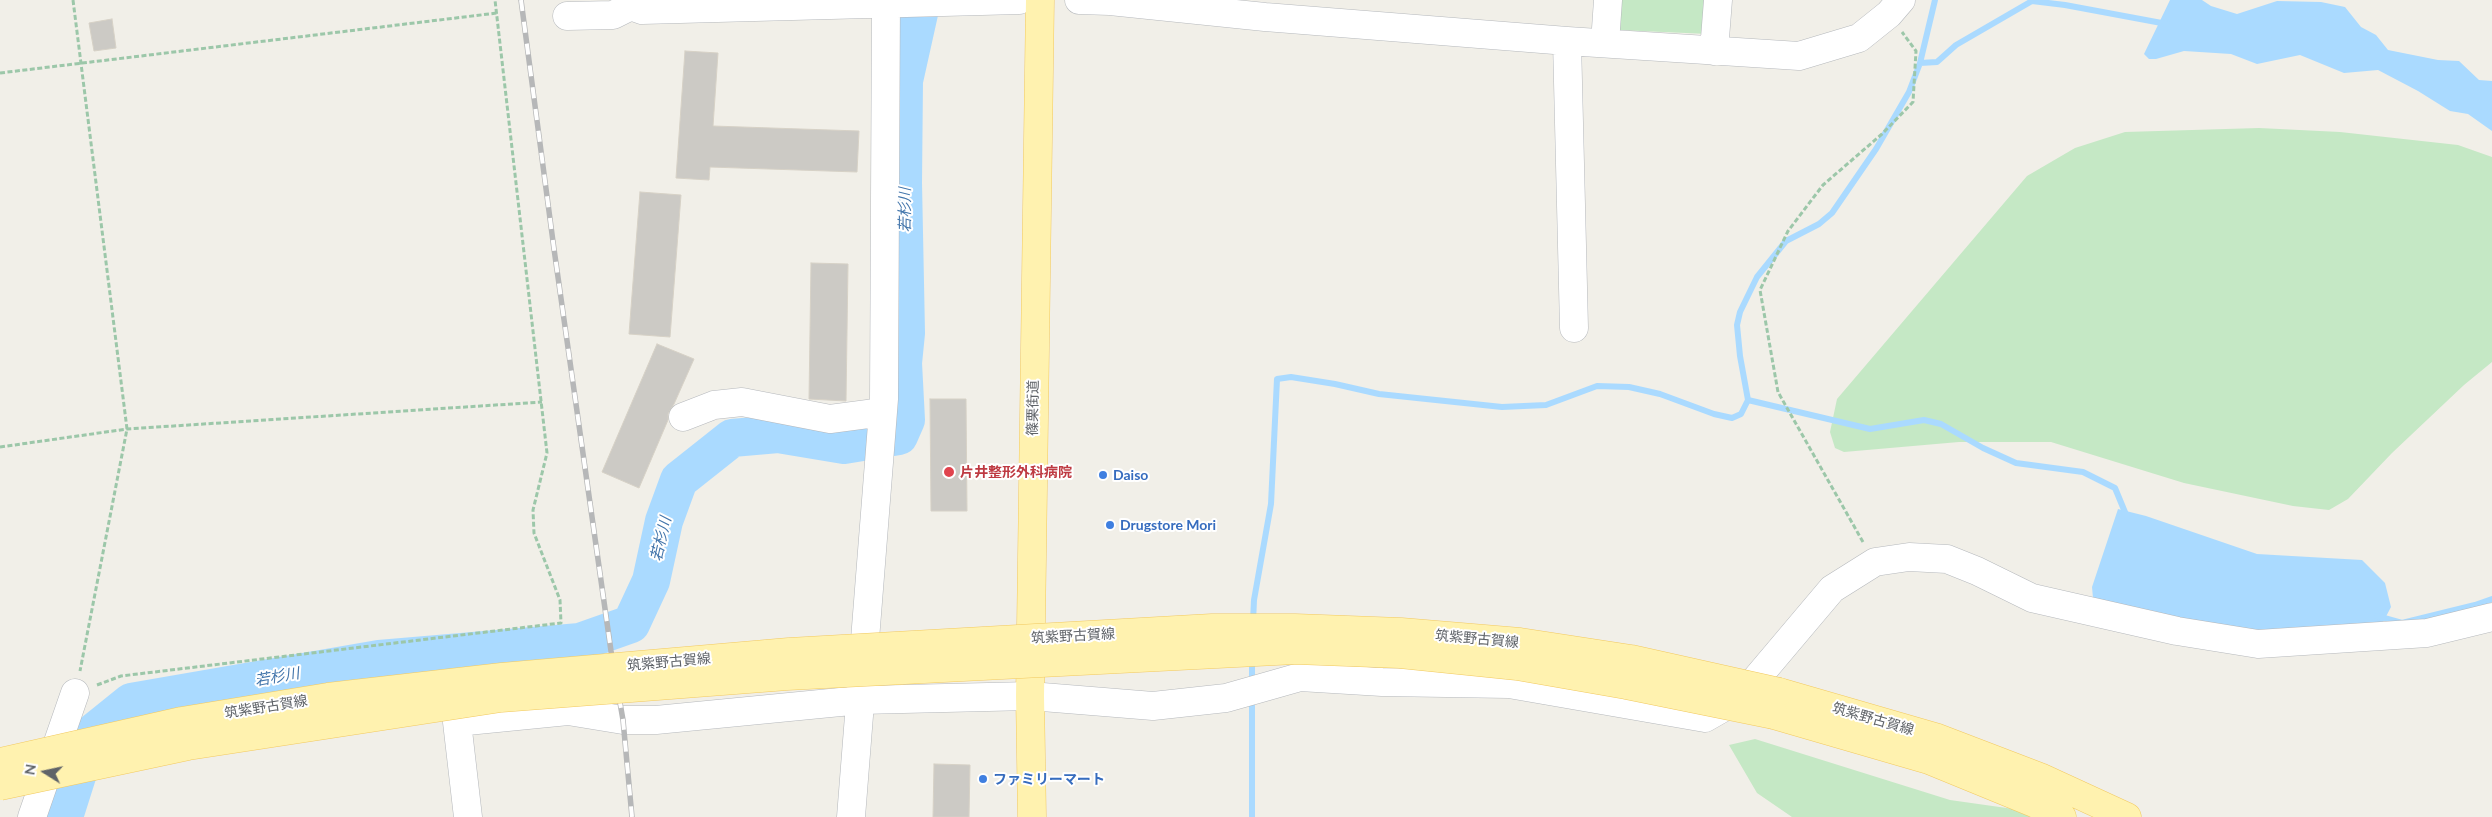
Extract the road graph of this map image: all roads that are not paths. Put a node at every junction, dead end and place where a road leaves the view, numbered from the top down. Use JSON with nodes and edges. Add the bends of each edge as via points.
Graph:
{"nodes":[{"id":1,"x":1019,"y":0,"type":"edge"},
{"id":2,"x":1040,"y":0,"type":"edge"},
{"id":3,"x":1079,"y":0,"type":"edge"},
{"id":4,"x":1608,"y":0,"type":"edge"},
{"id":5,"x":1718,"y":0,"type":"edge"},
{"id":6,"x":885,"y":2,"type":"edge"},
{"id":7,"x":630,"y":3,"type":"edge"},
{"id":8,"x":1895,"y":7,"type":"edge"},
{"id":9,"x":1266,"y":8,"type":"edge"},
{"id":10,"x":567,"y":16,"type":"dead end"},
{"id":11,"x":1568,"y":41,"type":"junction"},
{"id":12,"x":1605,"y":43,"type":"junction"},
{"id":13,"x":1714,"y":51,"type":"junction"},
{"id":14,"x":1574,"y":328,"type":"dead end"},
{"id":15,"x":883,"y":412,"type":"junction"},
{"id":16,"x":683,"y":417,"type":"dead end"},
{"id":17,"x":2492,"y":617,"type":"edge"},
{"id":18,"x":75,"y":693,"type":"road end"},
{"id":19,"x":1030,"y":696,"type":"junction"},
{"id":20,"x":861,"y":700,"type":"junction"},
{"id":21,"x":1776,"y":703,"type":"junction"},
{"id":22,"x":0,"y":762,"type":"edge"},
{"id":23,"x":0,"y":786,"type":"edge"},
{"id":24,"x":32,"y":817,"type":"edge"},
{"id":25,"x":468,"y":817,"type":"edge"},
{"id":26,"x":850,"y":817,"type":"edge"},
{"id":27,"x":1032,"y":817,"type":"edge"},
{"id":28,"x":2062,"y":817,"type":"edge"},
{"id":29,"x":2127,"y":817,"type":"edge"}],
"edges":[{"from":1,"to":6,"type":"street"},
{"from":2,"to":19,"type":"main road","name":"篠栗街道"},
{"from":3,"to":9,"type":"street"},
{"from":4,"to":12,"type":"street"},
{"from":5,"to":13,"type":"street"},
{"from":6,"to":7,"type":"street","via":[[642,10]]},
{"from":6,"to":15,"type":"street"},
{"from":7,"to":10,"type":"street","via":[[613,15]]},
{"from":8,"to":13,"type":"street","via":[[1859,38],[1799,56]]},
{"from":9,"to":11,"type":"street"},
{"from":11,"to":12,"type":"street"},
{"from":11,"to":14,"type":"street"},
{"from":12,"to":13,"type":"street"},
{"from":15,"to":16,"type":"street","via":[[830,419],[742,402],[714,405]]},
{"from":15,"to":20,"type":"street"},
{"from":17,"to":19,"type":"street","via":[[2427,633],[2258,644],[2177,631],[2032,598],[1947,559],[1909,557],[1875,562],[1832,590],[1740,698],[1705,718],[1509,684],[1300,677],[1226,698],[1153,706]]},
{"from":18,"to":24,"type":"street"},
{"from":19,"to":20,"type":"street"},
{"from":19,"to":27,"type":"main road","name":"篠栗街道"},
{"from":20,"to":25,"type":"street","via":[[656,720],[623,720],[568,711],[457,722]]},
{"from":20,"to":26,"type":"street"},
{"from":21,"to":22,"type":"main road","name":"筑紫野古賀線","bridge":true,"via":[[1632,658],[1520,642],[1382,631],[1212,628],[788,652],[502,677],[328,697],[182,721]]},
{"from":21,"to":23,"type":"main road","name":"筑紫野古賀線","bridge":true,"via":[[1626,685],[1517,666],[1400,654],[1295,650],[787,676],[501,698],[188,746]]},
{"from":21,"to":28,"type":"main road","name":"筑紫野古賀線","via":[[1929,760]]},
{"from":21,"to":29,"type":"main road","name":"筑紫野古賀線","via":[[1938,738],[2040,777]]}]}
